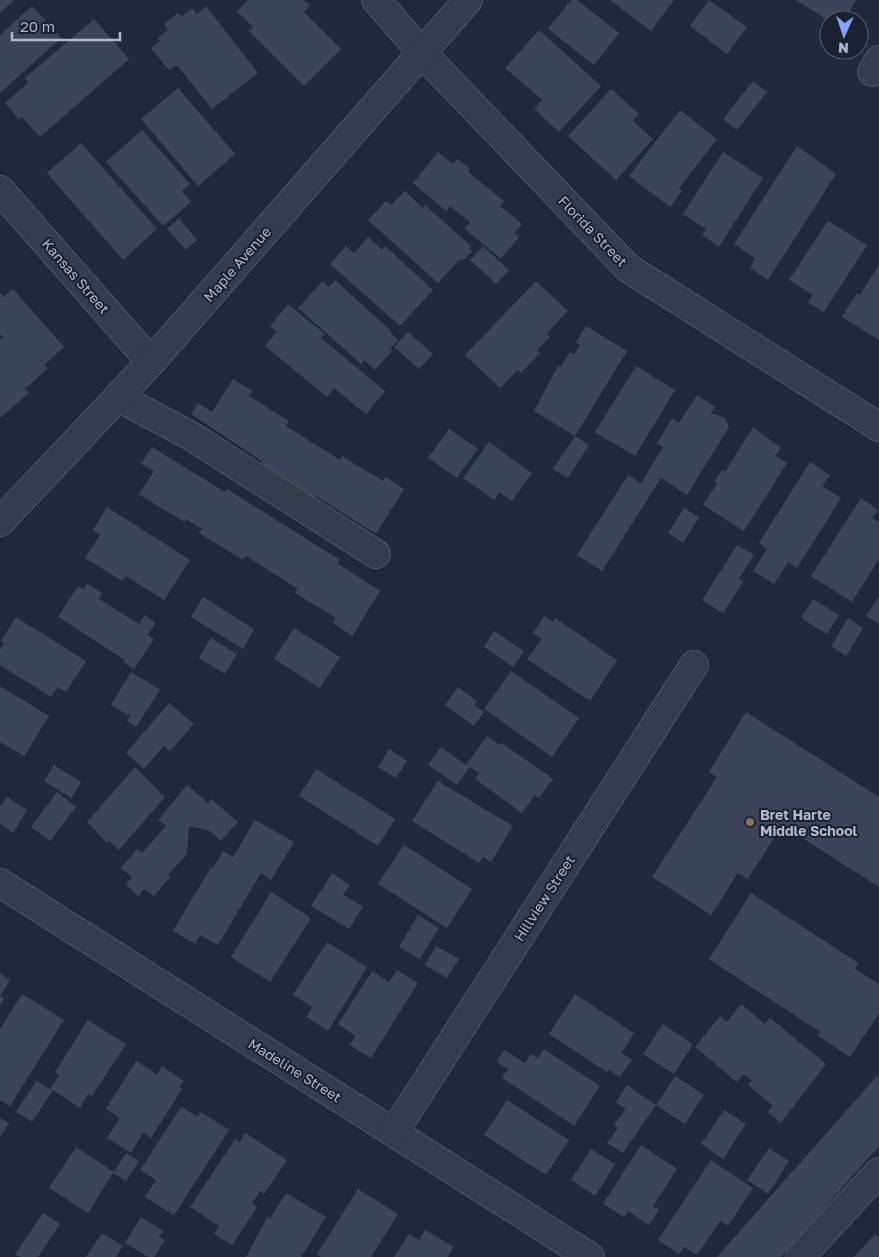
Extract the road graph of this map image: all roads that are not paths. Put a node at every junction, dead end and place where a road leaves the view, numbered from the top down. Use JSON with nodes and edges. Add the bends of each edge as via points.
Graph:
{"nodes":[{"id":1,"x":376,"y":0,"type":"edge"},
{"id":2,"x":468,"y":0,"type":"edge"},
{"id":3,"x":422,"y":52,"type":"junction"},
{"id":4,"x":0,"y":190,"type":"edge"},
{"id":5,"x":151,"y":362,"type":"junction"},
{"id":6,"x":118,"y":397,"type":"junction"},
{"id":7,"x":879,"y":427,"type":"edge"},
{"id":8,"x":0,"y":522,"type":"edge"},
{"id":9,"x":376,"y":554,"type":"dead end"},
{"id":10,"x":694,"y":665,"type":"dead end"},
{"id":11,"x":0,"y":883,"type":"edge"},
{"id":12,"x":394,"y":1132,"type":"junction"},
{"id":13,"x":879,"y":1172,"type":"edge"},
{"id":14,"x":590,"y":1257,"type":"edge"},
{"id":15,"x":800,"y":1257,"type":"edge"}],
"edges":[{"from":1,"to":3,"type":"street","name":"Florida Street"},
{"from":2,"to":3,"type":"street","name":"Maple Avenue"},
{"from":3,"to":5,"type":"street","name":"Maple Avenue"},
{"from":3,"to":7,"type":"street","name":"Florida Street","via":[[628,268]]},
{"from":4,"to":5,"type":"street","name":"Kansas Street"},
{"from":5,"to":6,"type":"street","name":"Maple Avenue"},
{"from":6,"to":8,"type":"street","name":"Maple Avenue"},
{"from":6,"to":9,"type":"street","via":[[191,436]]},
{"from":10,"to":12,"type":"street","name":"Hillview Street"},
{"from":11,"to":12,"type":"street","name":"Madeline Street"},
{"from":12,"to":14,"type":"street","name":"Madeline Street"},
{"from":13,"to":15,"type":"street"}]}
